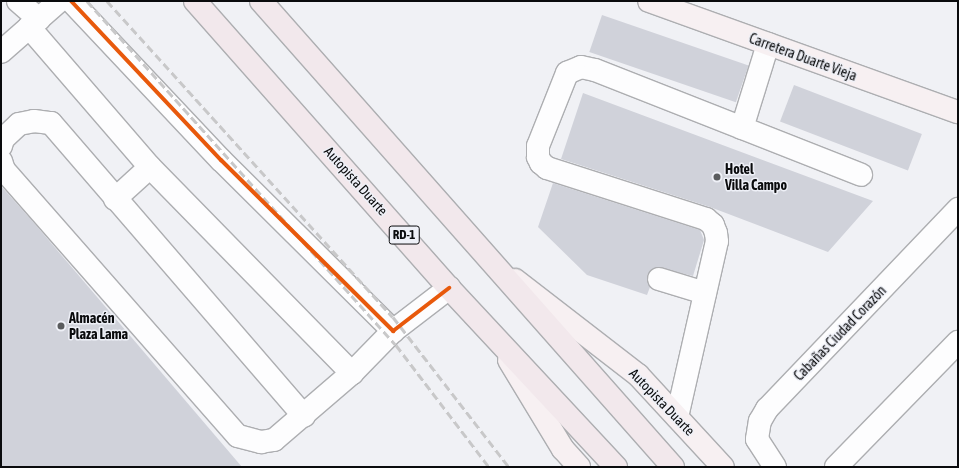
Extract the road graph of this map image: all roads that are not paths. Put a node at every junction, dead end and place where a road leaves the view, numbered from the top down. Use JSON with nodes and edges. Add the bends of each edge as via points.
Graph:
{"nodes":[{"id":1,"x":18,"y":1,"type":"edge"},
{"id":2,"x":59,"y":1,"type":"edge"},
{"id":3,"x":71,"y":1,"type":"edge"},
{"id":4,"x":196,"y":1,"type":"edge"},
{"id":5,"x":261,"y":1,"type":"edge"},
{"id":6,"x":648,"y":1,"type":"edge"},
{"id":7,"x":34,"y":23,"type":"junction"},
{"id":8,"x":768,"y":44,"type":"junction"},
{"id":9,"x":1,"y":52,"type":"edge"},
{"id":10,"x":958,"y":112,"type":"edge"},
{"id":11,"x":742,"y":128,"type":"junction"},
{"id":12,"x":1,"y":146,"type":"edge"},
{"id":13,"x":1,"y":161,"type":"edge"},
{"id":14,"x":150,"y":167,"type":"junction"},
{"id":15,"x":861,"y":175,"type":"dead end"},
{"id":16,"x":115,"y":198,"type":"junction"},
{"id":17,"x":958,"y":209,"type":"edge"},
{"id":18,"x":501,"y":269,"type":"junction"},
{"id":19,"x":659,"y":279,"type":"dead end"},
{"id":20,"x":449,"y":288,"type":"junction"},
{"id":21,"x":705,"y":293,"type":"junction"},
{"id":22,"x":393,"y":331,"type":"junction"},
{"id":23,"x":495,"y":337,"type":"junction"},
{"id":24,"x":958,"y":342,"type":"edge"},
{"id":25,"x":352,"y":373,"type":"junction"},
{"id":26,"x":304,"y":416,"type":"junction"},
{"id":27,"x":677,"y":417,"type":"junction"},
{"id":28,"x":668,"y":461,"type":"edge"},
{"id":29,"x":579,"y":467,"type":"edge"},
{"id":30,"x":616,"y":467,"type":"edge"},
{"id":31,"x":723,"y":467,"type":"edge"},
{"id":32,"x":775,"y":467,"type":"edge"},
{"id":33,"x":836,"y":467,"type":"edge"}],
"edges":[{"from":1,"to":7,"type":"street"},
{"from":2,"to":7,"type":"street"},
{"from":3,"to":22,"type":"street","via":[[221,160]]},
{"from":4,"to":20,"type":"highway","name":"Autopista Duarte","number":"RD-1"},
{"from":5,"to":18,"type":"highway","name":"Autopista Duarte"},
{"from":6,"to":8,"type":"main road","name":"Carretera Duarte Vieja"},
{"from":7,"to":9,"type":"street"},
{"from":7,"to":14,"type":"street"},
{"from":8,"to":10,"type":"main road","name":"Carretera Duarte Vieja"},
{"from":8,"to":11,"type":"street"},
{"from":11,"to":15,"type":"street"},
{"from":11,"to":21,"type":"street","via":[[595,70],[581,67],[568,73],[538,146],[538,157],[547,168],[706,219],[713,225],[717,241]]},
{"from":12,"to":16,"type":"street","via":[[3,139],[19,124],[34,121],[51,123]]},
{"from":13,"to":26,"type":"street","via":[[4,170],[238,436],[261,442],[274,440]]},
{"from":14,"to":16,"type":"street"},
{"from":14,"to":25,"type":"street"},
{"from":16,"to":26,"type":"street"},
{"from":17,"to":32,"type":"street","name":"Cabañas Ciudad Corazón","via":[[767,409],[760,421],[757,439]]},
{"from":18,"to":27,"type":"main road","name":"Autopista Duarte","via":[[638,375]]},
{"from":18,"to":28,"type":"highway","name":"Autopista Duarte"},
{"from":19,"to":21,"type":"street"},
{"from":20,"to":22,"type":"street"},
{"from":20,"to":23,"type":"highway","name":"Autopista Duarte","number":"RD-1"},
{"from":21,"to":27,"type":"street"},
{"from":22,"to":25,"type":"street"},
{"from":23,"to":29,"type":"main road","via":[[564,448]]},
{"from":23,"to":30,"type":"highway","name":"Autopista Duarte","number":"RD-1"},
{"from":24,"to":33,"type":"street"},
{"from":25,"to":26,"type":"street"},
{"from":27,"to":31,"type":"main road","name":"Autopista Duarte"}]}
